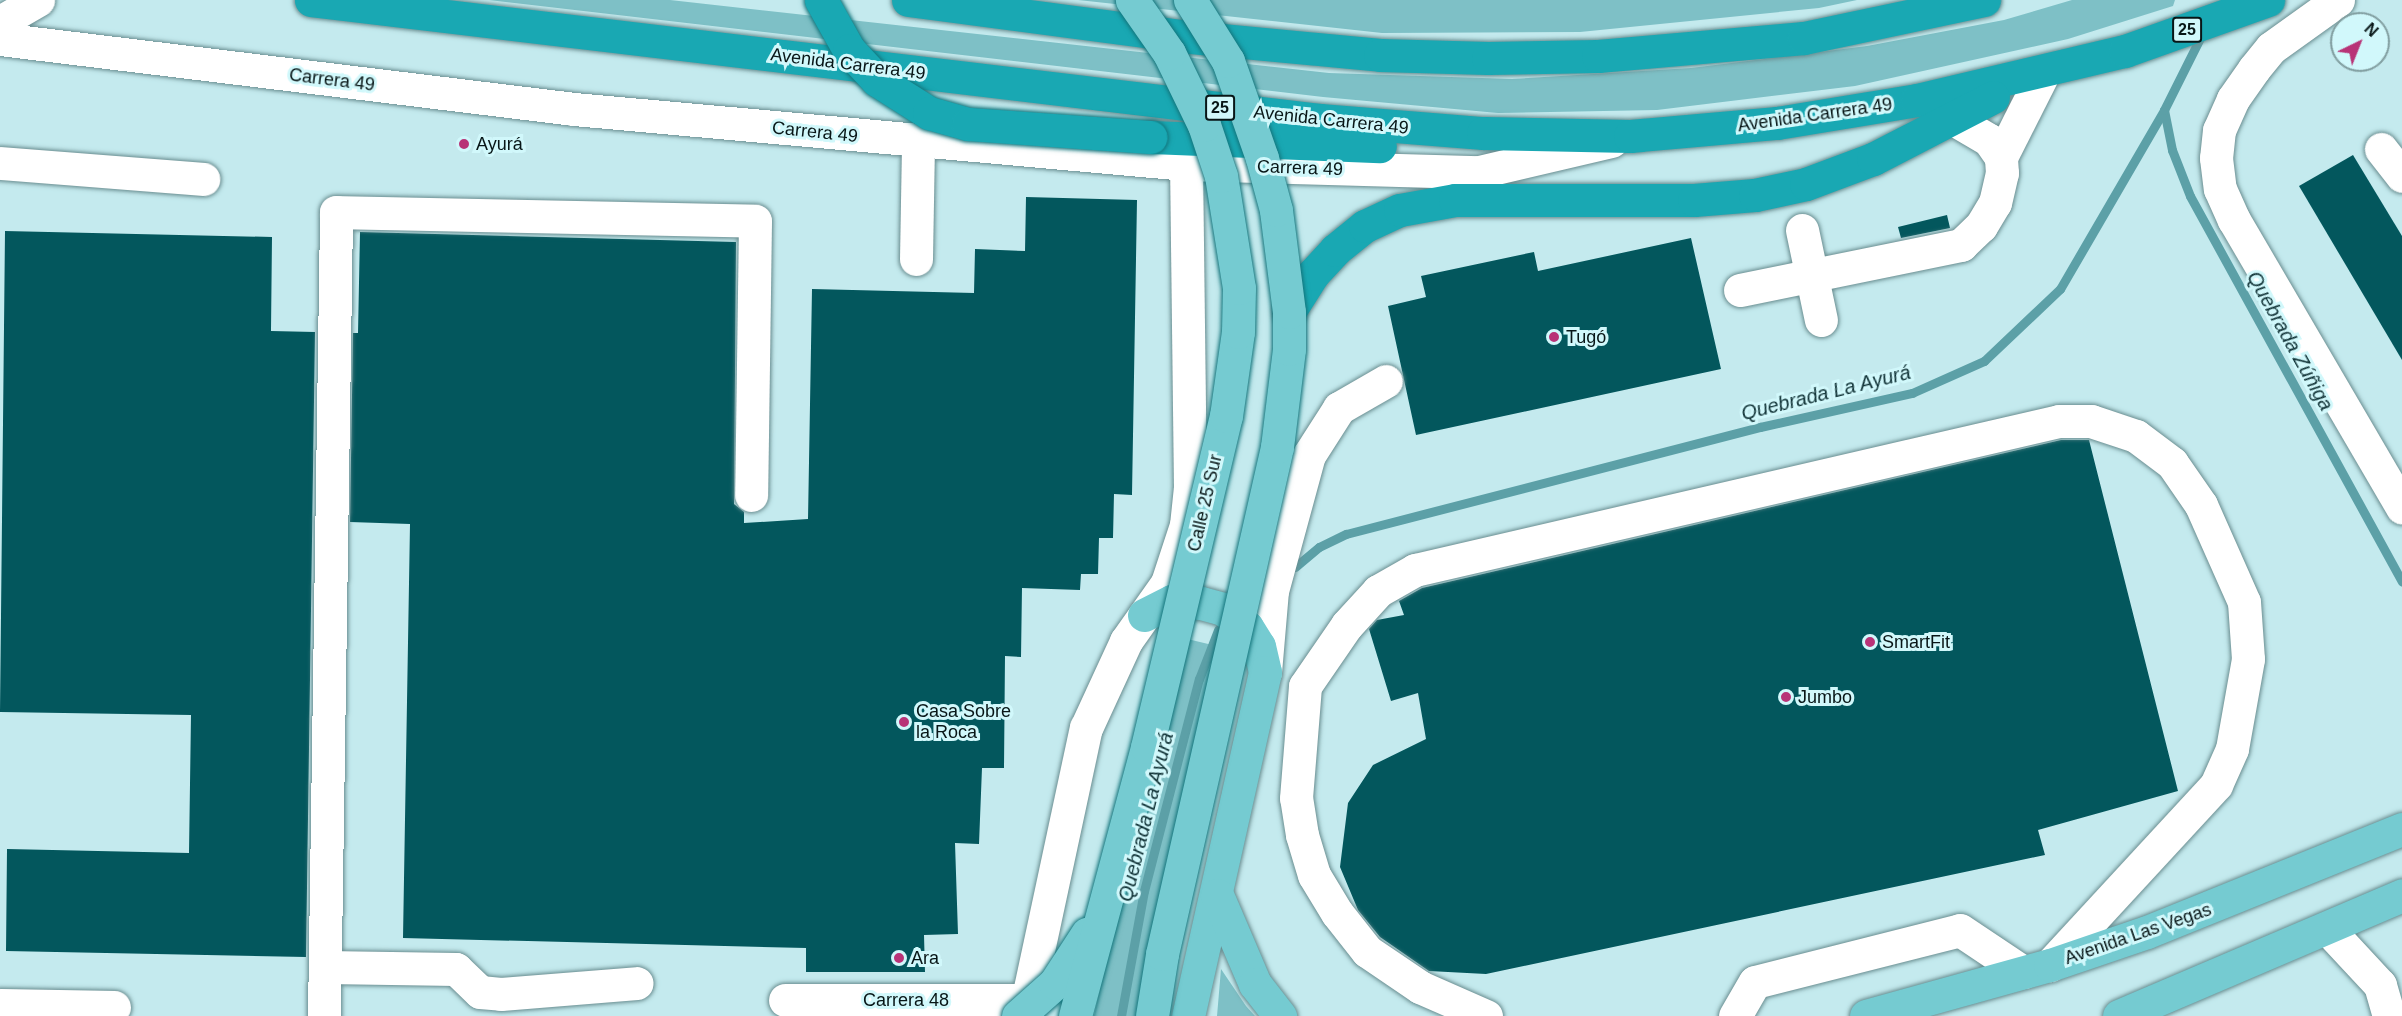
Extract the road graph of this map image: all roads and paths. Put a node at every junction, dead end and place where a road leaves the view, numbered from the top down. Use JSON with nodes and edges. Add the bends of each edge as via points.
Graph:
{"nodes":[{"id":1,"x":38,"y":0,"type":"edge"},
{"id":2,"x":311,"y":0,"type":"edge"},
{"id":3,"x":820,"y":0,"type":"edge"},
{"id":4,"x":908,"y":0,"type":"edge"},
{"id":5,"x":1132,"y":0,"type":"edge"},
{"id":6,"x":1190,"y":0,"type":"edge"},
{"id":7,"x":1984,"y":0,"type":"edge"},
{"id":8,"x":2338,"y":0,"type":"edge"},
{"id":9,"x":2259,"y":4,"type":"edge"},
{"id":10,"x":0,"y":22,"type":"edge"},
{"id":11,"x":0,"y":39,"type":"edge"},
{"id":12,"x":2044,"y":72,"type":"junction"},
{"id":13,"x":1950,"y":117,"type":"junction"},
{"id":14,"x":1630,"y":136,"type":"junction"},
{"id":15,"x":918,"y":142,"type":"junction"},
{"id":16,"x":2381,"y":149,"type":"dead end"},
{"id":17,"x":2001,"y":157,"type":"junction"},
{"id":18,"x":0,"y":163,"type":"edge"},
{"id":19,"x":1185,"y":164,"type":"junction"},
{"id":20,"x":2402,"y":176,"type":"edge"},
{"id":21,"x":203,"y":179,"type":"dead end"},
{"id":22,"x":1802,"y":230,"type":"dead end"},
{"id":23,"x":916,"y":259,"type":"dead end"},
{"id":24,"x":1811,"y":276,"type":"junction"},
{"id":25,"x":1740,"y":290,"type":"dead end"},
{"id":26,"x":1289,"y":312,"type":"junction"},
{"id":27,"x":1821,"y":320,"type":"dead end"},
{"id":28,"x":1386,"y":381,"type":"dead end"},
{"id":29,"x":751,"y":495,"type":"dead end"},
{"id":30,"x":2402,"y":507,"type":"edge"},
{"id":31,"x":1144,"y":615,"type":"junction"},
{"id":32,"x":1266,"y":672,"type":"junction"},
{"id":33,"x":2402,"y":829,"type":"edge"},
{"id":34,"x":1218,"y":895,"type":"junction"},
{"id":35,"x":2402,"y":896,"type":"edge"},
{"id":36,"x":1106,"y":902,"type":"junction"},
{"id":37,"x":2327,"y":928,"type":"junction"},
{"id":38,"x":325,"y":967,"type":"junction"},
{"id":39,"x":2036,"y":968,"type":"junction"},
{"id":40,"x":637,"y":983,"type":"dead end"},
{"id":41,"x":785,"y":1000,"type":"dead end"},
{"id":42,"x":0,"y":1005,"type":"edge"},
{"id":43,"x":114,"y":1007,"type":"dead end"},
{"id":44,"x":1023,"y":1010,"type":"edge"},
{"id":45,"x":324,"y":1016,"type":"edge"},
{"id":46,"x":1076,"y":1016,"type":"edge"},
{"id":47,"x":1152,"y":1016,"type":"edge"},
{"id":48,"x":1188,"y":1016,"type":"edge"},
{"id":49,"x":1280,"y":1016,"type":"edge"},
{"id":50,"x":1486,"y":1016,"type":"edge"},
{"id":51,"x":1735,"y":1016,"type":"edge"},
{"id":52,"x":1866,"y":1016,"type":"edge"},
{"id":53,"x":2119,"y":1016,"type":"edge"},
{"id":54,"x":2389,"y":1016,"type":"edge"}],
"edges":[{"from":1,"to":10,"type":"street"},
{"from":2,"to":14,"type":"highway","name":"Avenida Carrera 49","number":"25","via":[[1320,120],[1483,133]]},
{"from":3,"to":14,"type":"highway","bridge":true,"via":[[849,50],[877,80],[929,113],[968,124],[1151,137],[1484,151]]},
{"from":4,"to":7,"type":"highway","via":[[1180,36],[1380,55],[1488,58],[1598,56],[1793,39]]},
{"from":5,"to":36,"type":"main road","name":"Calle 25 Sur","bridge":true,"via":[[1168,53],[1204,125],[1221,176],[1239,288],[1238,332],[1226,416]]},
{"from":6,"to":26,"type":"main road","bridge":true,"via":[[1228,62],[1262,158],[1276,210]]},
{"from":8,"to":30,"type":"street","via":[[2271,48],[2233,99],[2218,130],[2216,158],[2220,189]]},
{"from":9,"to":12,"type":"highway","name":"Avenida Carrera 49","number":"25","via":[[2125,51]]},
{"from":11,"to":15,"type":"street","name":"Carrera 49","via":[[549,106]]},
{"from":12,"to":13,"type":"highway"},
{"from":12,"to":14,"type":"highway","name":"Avenida Carrera 49","number":"25","via":[[1917,100],[1788,121]]},
{"from":12,"to":17,"type":"street"},
{"from":13,"to":17,"type":"street","via":[[1989,140]]},
{"from":13,"to":26,"type":"highway","via":[[1873,159],[1806,184],[1755,195],[1694,200],[1455,200],[1400,210],[1365,226],[1335,250],[1313,274]]},
{"from":14,"to":19,"type":"street","name":"Carrera 49","via":[[1479,172]]},
{"from":15,"to":19,"type":"street","name":"Carrera 49"},
{"from":15,"to":23,"type":"street"},
{"from":16,"to":20,"type":"street"},
{"from":17,"to":24,"type":"street","via":[[2002,173],[1995,203],[1961,245]]},
{"from":18,"to":21,"type":"street"},
{"from":19,"to":31,"type":"street","name":"Calle 25 Sur","via":[[1190,489],[1178,556],[1167,583]]},
{"from":22,"to":24,"type":"street"},
{"from":24,"to":25,"type":"street"},
{"from":24,"to":27,"type":"street"},
{"from":26,"to":47,"type":"main road","bridge":true,"via":[[1286,392],[1277,447],[1161,954]]},
{"from":28,"to":32,"type":"street","via":[[1339,408],[1309,455],[1272,591]]},
{"from":29,"to":38,"type":"street","via":[[756,221],[336,212]]},
{"from":31,"to":32,"type":"main road","via":[[1172,601],[1223,609],[1247,627],[1260,646]]},
{"from":31,"to":44,"type":"street","name":"Calle 25 Sur","via":[[1110,672],[1086,728]]},
{"from":32,"to":34,"type":"main road"},
{"from":33,"to":39,"type":"main road","name":"Avenida Las Vegas","via":[[2220,905]]},
{"from":34,"to":48,"type":"main road"},
{"from":34,"to":49,"type":"main road","via":[[1256,984]]},
{"from":35,"to":37,"type":"main road"},
{"from":36,"to":44,"type":"main road","bridge":true,"via":[[1055,983]]},
{"from":36,"to":46,"type":"main road","name":"Calle 25 Sur","bridge":true},
{"from":37,"to":53,"type":"main road"},
{"from":37,"to":54,"type":"street","via":[[2380,985]]},
{"from":38,"to":40,"type":"street","via":[[456,969],[480,992],[501,994]]},
{"from":38,"to":45,"type":"street"},
{"from":39,"to":50,"type":"street","via":[[2216,785],[2232,749],[2248,659],[2244,602],[2201,505],[2172,463],[2136,436],[2091,421],[2059,421],[1415,570],[1378,591],[1347,625],[1305,686],[1296,798],[1302,835],[1314,875],[1337,913],[1368,951],[1420,987]]},
{"from":39,"to":51,"type":"street","via":[[1960,930],[1755,982]]},
{"from":39,"to":52,"type":"main road","name":"Avenida Las Vegas"},
{"from":41,"to":44,"type":"street","name":"Carrera 48"},
{"from":42,"to":43,"type":"street"}]}
